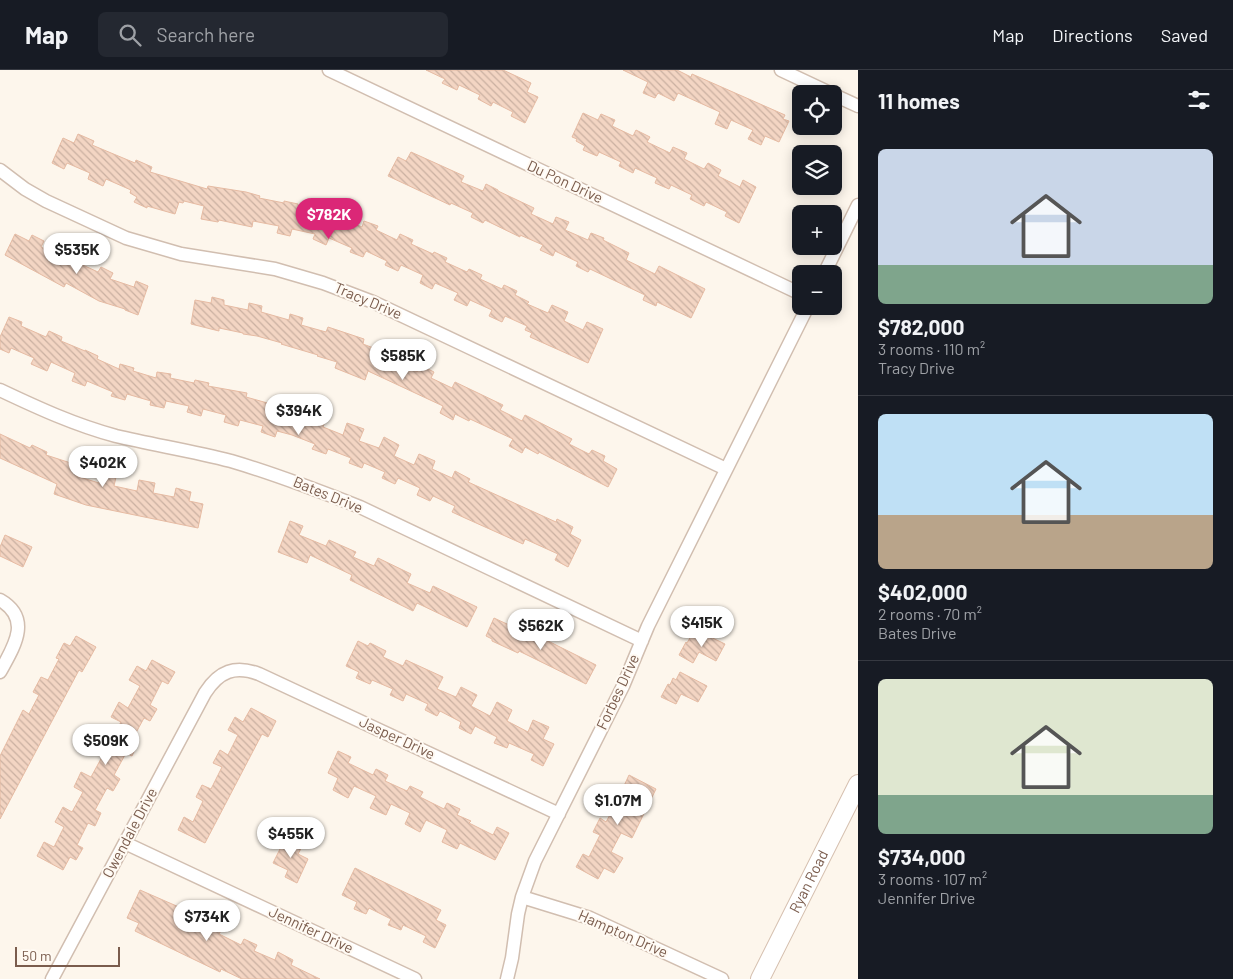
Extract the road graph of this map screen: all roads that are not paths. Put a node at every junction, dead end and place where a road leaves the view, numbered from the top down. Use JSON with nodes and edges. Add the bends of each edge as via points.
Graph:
{"nodes":[{"id":1,"x":328,"y":70,"type":"edge"},
{"id":2,"x":782,"y":70,"type":"edge"},
{"id":3,"x":814,"y":85,"type":"edge"},
{"id":4,"x":842,"y":98,"type":"edge"},
{"id":5,"x":858,"y":106,"type":"edge"},
{"id":6,"x":0,"y":170,"type":"edge"},
{"id":7,"x":858,"y":205,"type":"edge"},
{"id":8,"x":828,"y":265,"type":"edge"},
{"id":9,"x":792,"y":290,"type":"edge"},
{"id":10,"x":803,"y":315,"type":"edge"},
{"id":11,"x":0,"y":390,"type":"edge"},
{"id":12,"x":726,"y":469,"type":"junction"},
{"id":13,"x":0,"y":600,"type":"edge"},
{"id":14,"x":642,"y":641,"type":"junction"},
{"id":15,"x":233,"y":670,"type":"joint"},
{"id":16,"x":0,"y":672,"type":"edge"},
{"id":17,"x":858,"y":784,"type":"edge"},
{"id":18,"x":559,"y":814,"type":"junction"},
{"id":19,"x":124,"y":843,"type":"junction"},
{"id":20,"x":522,"y":897,"type":"junction"},
{"id":21,"x":52,"y":979,"type":"edge"},
{"id":22,"x":416,"y":979,"type":"edge"},
{"id":23,"x":507,"y":979,"type":"edge"},
{"id":24,"x":722,"y":979,"type":"edge"},
{"id":25,"x":760,"y":979,"type":"edge"}],
"edges":[{"from":1,"to":9,"type":"street","name":"Du Pon Drive"},
{"from":2,"to":3,"type":"street"},
{"from":4,"to":5,"type":"street"},
{"from":6,"to":12,"type":"street","name":"Tracy Drive","via":[[46,201],[126,238],[181,254],[275,269],[373,302]]},
{"from":7,"to":8,"type":"street"},
{"from":10,"to":12,"type":"street","name":"Forbes Drive"},
{"from":11,"to":14,"type":"street","name":"Bates Drive","via":[[62,419],[90,428],[230,461],[321,491]]},
{"from":12,"to":14,"type":"street","name":"Forbes Drive"},
{"from":13,"to":16,"type":"street","via":[[17,617],[18,628],[13,648]]},
{"from":14,"to":18,"type":"street","name":"Forbes Drive","via":[[630,672]]},
{"from":15,"to":18,"type":"street","name":"Jasper Drive","via":[[259,674]]},
{"from":15,"to":19,"type":"street","name":"Owendale Drive","via":[[210,684]]},
{"from":17,"to":25,"type":"main road","name":"Ryan Road"},
{"from":18,"to":20,"type":"street","name":"Forbes Drive","via":[[535,861]]},
{"from":19,"to":21,"type":"street","name":"Owendale Drive"},
{"from":19,"to":22,"type":"street","name":"Jennifer Drive"},
{"from":20,"to":23,"type":"street","name":"Forbes Drive"},
{"from":20,"to":24,"type":"street","name":"Hampton Drive","via":[[590,918]]}]}
